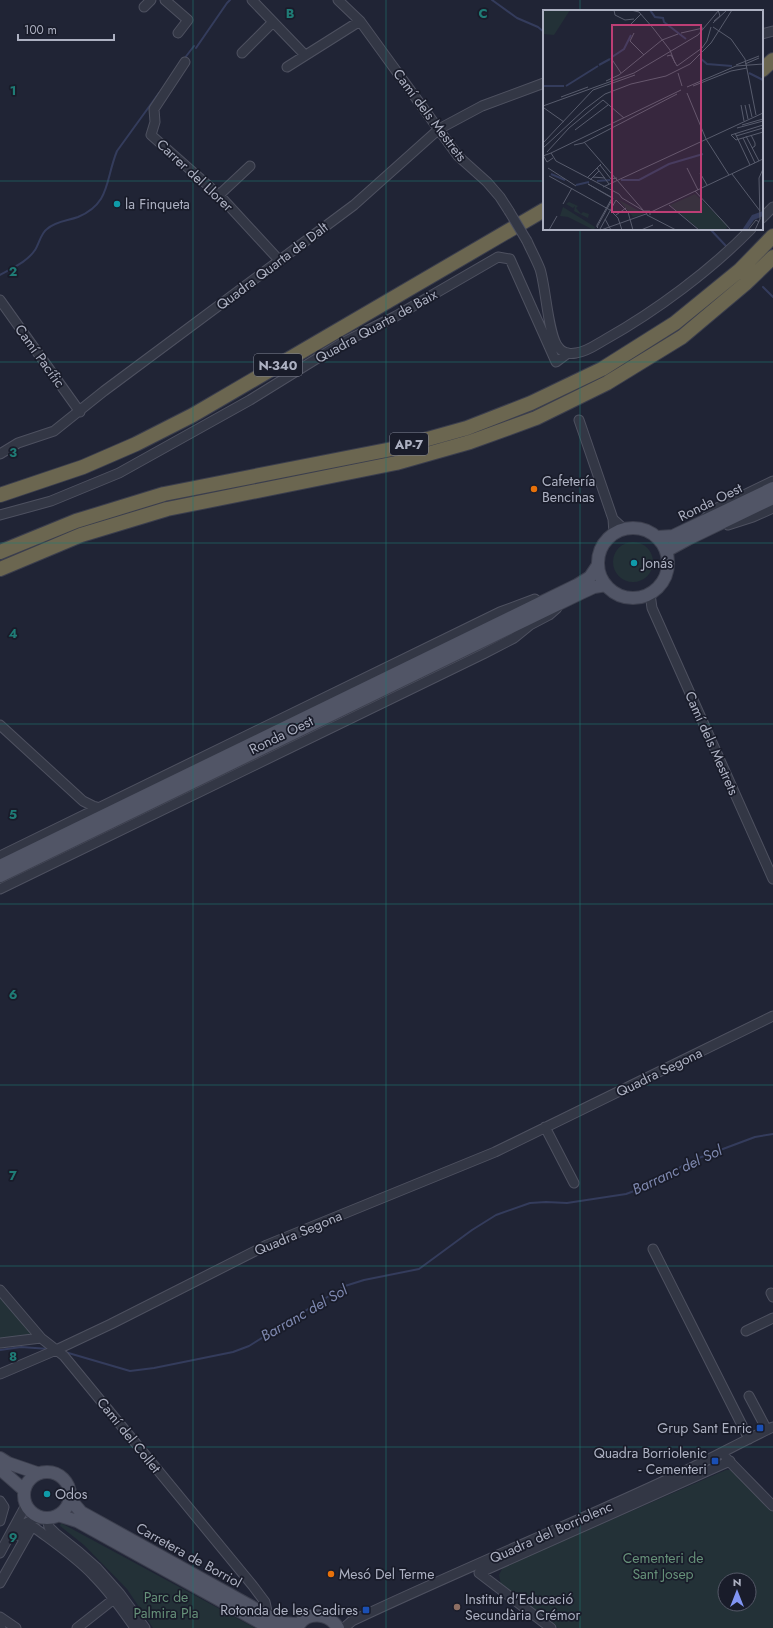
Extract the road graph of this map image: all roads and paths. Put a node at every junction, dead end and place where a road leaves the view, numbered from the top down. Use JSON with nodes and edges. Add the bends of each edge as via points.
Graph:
{"nodes":[{"id":1,"x":151,"y":0,"type":"edge"},
{"id":2,"x":165,"y":0,"type":"edge"},
{"id":3,"x":252,"y":0,"type":"edge"},
{"id":4,"x":338,"y":0,"type":"edge"},
{"id":5,"x":144,"y":7,"type":"dead end"},
{"id":6,"x":360,"y":21,"type":"junction"},
{"id":7,"x":273,"y":22,"type":"junction"},
{"id":8,"x":773,"y":31,"type":"edge"},
{"id":9,"x":178,"y":33,"type":"dead end"},
{"id":10,"x":763,"y":34,"type":"edge"},
{"id":11,"x":242,"y":53,"type":"dead end"},
{"id":12,"x":306,"y":55,"type":"junction"},
{"id":13,"x":773,"y":60,"type":"edge"},
{"id":14,"x":185,"y":62,"type":"dead end"},
{"id":15,"x":287,"y":67,"type":"dead end"},
{"id":16,"x":763,"y":69,"type":"edge"},
{"id":17,"x":543,"y":83,"type":"edge"},
{"id":18,"x":439,"y":129,"type":"junction"},
{"id":19,"x":250,"y":166,"type":"dead end"},
{"id":20,"x":219,"y":195,"type":"junction"},
{"id":21,"x":773,"y":207,"type":"edge"},
{"id":22,"x":543,"y":211,"type":"edge"},
{"id":23,"x":763,"y":217,"type":"edge"},
{"id":24,"x":750,"y":230,"type":"edge"},
{"id":25,"x":773,"y":236,"type":"edge"},
{"id":26,"x":773,"y":257,"type":"edge"},
{"id":27,"x":279,"y":260,"type":"junction"},
{"id":28,"x":0,"y":300,"type":"edge"},
{"id":29,"x":568,"y":353,"type":"junction"},
{"id":30,"x":80,"y":412,"type":"junction"},
{"id":31,"x":579,"y":420,"type":"dead end"},
{"id":32,"x":0,"y":454,"type":"edge"},
{"id":33,"x":773,"y":481,"type":"edge"},
{"id":34,"x":773,"y":488,"type":"edge"},
{"id":35,"x":0,"y":495,"type":"edge"},
{"id":36,"x":773,"y":498,"type":"edge"},
{"id":37,"x":773,"y":508,"type":"edge"},
{"id":38,"x":0,"y":516,"type":"edge"},
{"id":39,"x":703,"y":527,"type":"junction"},
{"id":40,"x":619,"y":531,"type":"junction"},
{"id":41,"x":658,"y":538,"type":"junction"},
{"id":42,"x":666,"y":551,"type":"junction"},
{"id":43,"x":0,"y":552,"type":"edge"},
{"id":44,"x":598,"y":565,"type":"junction"},
{"id":45,"x":0,"y":569,"type":"edge"},
{"id":46,"x":606,"y":585,"type":"junction"},
{"id":47,"x":567,"y":595,"type":"junction"},
{"id":48,"x":646,"y":595,"type":"junction"},
{"id":49,"x":0,"y":725,"type":"edge"},
{"id":50,"x":84,"y":801,"type":"junction"},
{"id":51,"x":100,"y":808,"type":"junction"},
{"id":52,"x":80,"y":817,"type":"junction"},
{"id":53,"x":0,"y":856,"type":"edge"},
{"id":54,"x":0,"y":866,"type":"edge"},
{"id":55,"x":0,"y":876,"type":"edge"},
{"id":56,"x":773,"y":879,"type":"edge"},
{"id":57,"x":0,"y":889,"type":"edge"},
{"id":58,"x":773,"y":1016,"type":"edge"},
{"id":59,"x":546,"y":1127,"type":"junction"},
{"id":60,"x":574,"y":1182,"type":"dead end"},
{"id":61,"x":653,"y":1249,"type":"dead end"},
{"id":62,"x":0,"y":1290,"type":"edge"},
{"id":63,"x":773,"y":1318,"type":"edge"},
{"id":64,"x":746,"y":1331,"type":"dead end"},
{"id":65,"x":41,"y":1338,"type":"junction"},
{"id":66,"x":0,"y":1343,"type":"edge"},
{"id":67,"x":56,"y":1350,"type":"junction"},
{"id":68,"x":0,"y":1374,"type":"edge"},
{"id":69,"x":749,"y":1396,"type":"dead end"},
{"id":70,"x":770,"y":1429,"type":"edge"},
{"id":71,"x":748,"y":1439,"type":"junction"},
{"id":72,"x":721,"y":1452,"type":"junction"},
{"id":73,"x":0,"y":1458,"type":"edge"},
{"id":74,"x":730,"y":1461,"type":"junction"},
{"id":75,"x":0,"y":1469,"type":"edge"},
{"id":76,"x":37,"y":1473,"type":"junction"},
{"id":77,"x":24,"y":1490,"type":"junction"},
{"id":78,"x":70,"y":1499,"type":"junction"},
{"id":79,"x":0,"y":1502,"type":"edge"},
{"id":80,"x":26,"y":1505,"type":"junction"},
{"id":81,"x":773,"y":1506,"type":"edge"},
{"id":82,"x":48,"y":1517,"type":"junction"},
{"id":83,"x":0,"y":1521,"type":"edge"},
{"id":84,"x":0,"y":1553,"type":"edge"},
{"id":85,"x":0,"y":1570,"type":"edge"},
{"id":86,"x":0,"y":1583,"type":"edge"},
{"id":87,"x":253,"y":1586,"type":"junction"},
{"id":88,"x":218,"y":1588,"type":"junction"},
{"id":89,"x":117,"y":1596,"type":"junction"},
{"id":90,"x":268,"y":1616,"type":"junction"},
{"id":91,"x":0,"y":1617,"type":"edge"},
{"id":92,"x":352,"y":1621,"type":"junction"},
{"id":93,"x":336,"y":1624,"type":"edge"},
{"id":94,"x":298,"y":1626,"type":"edge"},
{"id":95,"x":16,"y":1628,"type":"edge"},
{"id":96,"x":77,"y":1628,"type":"edge"},
{"id":97,"x":135,"y":1628,"type":"edge"},
{"id":98,"x":145,"y":1628,"type":"edge"},
{"id":99,"x":270,"y":1628,"type":"edge"},
{"id":100,"x":344,"y":1628,"type":"edge"},
{"id":101,"x":551,"y":1628,"type":"edge"}],
"edges":[{"from":1,"to":5,"type":"street"},
{"from":2,"to":9,"type":"street","via":[[188,20]]},
{"from":3,"to":7,"type":"street"},
{"from":4,"to":6,"type":"street","name":"Camí dels Mestrets"},
{"from":6,"to":12,"type":"street"},
{"from":6,"to":18,"type":"street","name":"Camí dels Mestrets"},
{"from":7,"to":11,"type":"street"},
{"from":7,"to":12,"type":"street"},
{"from":8,"to":10,"type":"street"},
{"from":12,"to":15,"type":"street"},
{"from":13,"to":16,"type":"highway"},
{"from":14,"to":20,"type":"street","name":"Carrer del Llorer","via":[[154,109],[155,122],[151,135]]},
{"from":17,"to":18,"type":"street","name":"Quadra Quarta de Dalt","via":[[482,106]]},
{"from":18,"to":27,"type":"street","name":"Quadra Quarta de Dalt","via":[[354,205]]},
{"from":18,"to":29,"type":"street","name":"Camí dels Mestrets","bridge":true,"via":[[458,156],[500,197],[527,241],[540,269],[552,334],[558,348]]},
{"from":19,"to":20,"type":"street"},
{"from":20,"to":27,"type":"street","name":"Carrer del Llorer"},
{"from":21,"to":23,"type":"street"},
{"from":22,"to":35,"type":"highway","number":"N-340","via":[[193,415],[83,467]]},
{"from":24,"to":29,"type":"street","via":[[703,272],[619,332],[585,351]]},
{"from":25,"to":43,"type":"highway","number":"AP-7","via":[[740,270],[675,323],[602,369],[531,403],[467,428],[392,449],[164,494],[76,521]]},
{"from":26,"to":45,"type":"highway","number":"AP-7","via":[[682,337],[607,383],[536,418],[470,442],[396,463],[167,509],[81,535]]},
{"from":27,"to":30,"type":"street","name":"Quadra Quarta de Dalt"},
{"from":28,"to":30,"type":"street","name":"Camí Pacífic"},
{"from":29,"to":38,"type":"street","name":"Quadra Quarta de Baix","via":[[556,362],[510,259],[498,257],[396,316],[342,343],[250,400],[119,473],[51,501]]},
{"from":30,"to":32,"type":"street","name":"Quadra Quarta de Dalt","via":[[54,431],[18,443]]},
{"from":31,"to":40,"type":"street"},
{"from":33,"to":39,"type":"street","via":[[714,510]]},
{"from":34,"to":39,"type":"main road","name":"Ronda Oest"},
{"from":36,"to":39,"type":"main road","name":"Ronda Oest"},
{"from":37,"to":39,"type":"street","name":"Ronda Oest","via":[[720,528]]},
{"from":39,"to":41,"type":"main road","name":"Ronda Oest"},
{"from":39,"to":42,"type":"main road","name":"Ronda Oest"},
{"from":40,"to":41,"type":"main road","via":[[641,528]]},
{"from":40,"to":44,"type":"main road","via":[[603,546]]},
{"from":41,"to":42,"type":"main road"},
{"from":42,"to":48,"type":"main road","via":[[666,574],[661,584]]},
{"from":44,"to":46,"type":"main road"},
{"from":44,"to":47,"type":"main road","name":"Ronda Oest","via":[[590,577]]},
{"from":46,"to":47,"type":"main road","name":"Ronda Oest"},
{"from":46,"to":48,"type":"main road","via":[[627,597]]},
{"from":47,"to":51,"type":"street","name":"Ronda Oest","via":[[540,597],[500,612]]},
{"from":47,"to":54,"type":"main road","name":"Ronda Oest"},
{"from":47,"to":55,"type":"main road","name":"Ronda Oest"},
{"from":47,"to":57,"type":"street","name":"Ronda Oest","via":[[549,615],[530,625],[514,638]]},
{"from":48,"to":56,"type":"street","name":"Camí dels Mestrets"},
{"from":49,"to":50,"type":"street"},
{"from":50,"to":51,"type":"street"},
{"from":50,"to":52,"type":"street"},
{"from":51,"to":52,"type":"street","name":"Ronda Oest"},
{"from":52,"to":53,"type":"street","name":"Ronda Oest"},
{"from":58,"to":59,"type":"street","name":"Quadra Segona"},
{"from":59,"to":60,"type":"street"},
{"from":59,"to":67,"type":"street","name":"Quadra Segona","via":[[495,1152],[267,1245]]},
{"from":61,"to":71,"type":"street"},
{"from":62,"to":65,"type":"street","name":"Camí del Collet"},
{"from":63,"to":64,"type":"street"},
{"from":65,"to":66,"type":"street"},
{"from":65,"to":67,"type":"street","name":"Camí del Collet"},
{"from":67,"to":68,"type":"street","name":"Quadra Segona"},
{"from":67,"to":87,"type":"street","name":"Camí del Collet","via":[[69,1362]]},
{"from":69,"to":70,"type":"street"},
{"from":70,"to":71,"type":"street","name":"Quadra del Borriolenc"},
{"from":71,"to":72,"type":"street","name":"Quadra del Borriolenc"},
{"from":72,"to":74,"type":"street"},
{"from":72,"to":92,"type":"street","name":"Quadra del Borriolenc","via":[[656,1485]]},
{"from":73,"to":76,"type":"main road"},
{"from":74,"to":81,"type":"street"},
{"from":74,"to":101,"type":"street","via":[[479,1573]]},
{"from":75,"to":77,"type":"main road"},
{"from":76,"to":77,"type":"main road","via":[[28,1480]]},
{"from":76,"to":78,"type":"main road","via":[[50,1471],[62,1476],[69,1487]]},
{"from":77,"to":80,"type":"main road"},
{"from":78,"to":82,"type":"main road","via":[[66,1509]]},
{"from":78,"to":88,"type":"main road","name":"Carretera de Borriol","via":[[81,1512]]},
{"from":79,"to":83,"type":"street","via":[[4,1507]]},
{"from":80,"to":82,"type":"main road","via":[[31,1512]]},
{"from":80,"to":84,"type":"street"},
{"from":82,"to":85,"type":"street","via":[[26,1523]]},
{"from":82,"to":89,"type":"street","via":[[49,1527],[96,1568]]},
{"from":82,"to":99,"type":"main road","name":"Carretera de Borriol","via":[[77,1521]]},
{"from":86,"to":89,"type":"street","via":[[32,1528],[35,1528],[74,1557]]},
{"from":87,"to":88,"type":"street","via":[[253,1596],[248,1598],[226,1588]]},
{"from":87,"to":90,"type":"street","name":"Camí del Collet","via":[[265,1602]]},
{"from":88,"to":90,"type":"main road","name":"Carretera de Borriol"},
{"from":89,"to":96,"type":"street"},
{"from":89,"to":97,"type":"street"},
{"from":89,"to":98,"type":"street"},
{"from":90,"to":94,"type":"main road","name":"Carretera de Borriol","via":[[281,1623]]},
{"from":91,"to":95,"type":"street"},
{"from":92,"to":93,"type":"street","name":"Quadra del Borriolenc"},
{"from":92,"to":100,"type":"street","name":"Quadra del Borriolenc"},
{"from":93,"to":94,"type":"main road","via":[[322,1615],[309,1616]]}]}
